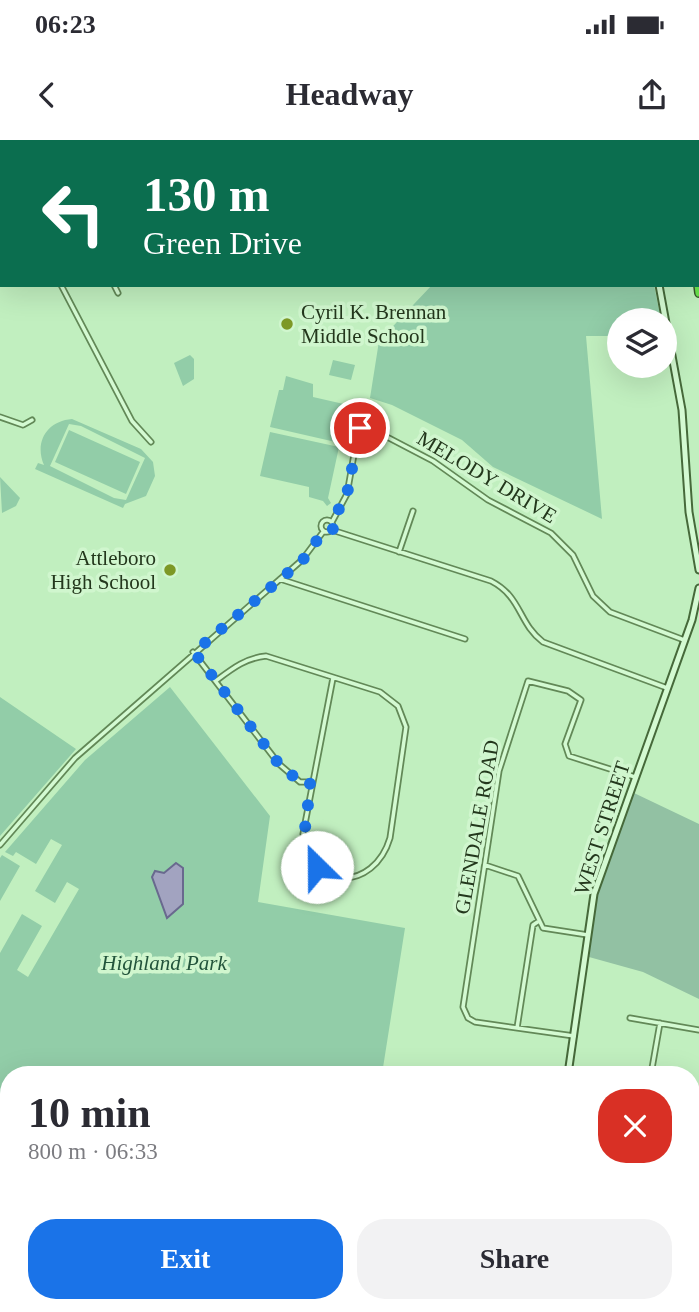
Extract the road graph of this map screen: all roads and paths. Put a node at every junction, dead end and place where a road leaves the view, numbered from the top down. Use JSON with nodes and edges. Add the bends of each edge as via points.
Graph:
{"nodes":[{"id":1,"x":62,"y":287,"type":"edge"},
{"id":2,"x":115,"y":287,"type":"edge"},
{"id":3,"x":659,"y":287,"type":"edge"},
{"id":4,"x":118,"y":293,"type":"dead end"},
{"id":5,"x":0,"y":417,"type":"edge"},
{"id":6,"x":32,"y":420,"type":"dead end"},
{"id":7,"x":151,"y":442,"type":"dead end"},
{"id":8,"x":413,"y":511,"type":"dead end"},
{"id":9,"x":332,"y":522,"type":"junction"},
{"id":10,"x":332,"y":530,"type":"junction"},
{"id":11,"x":323,"y":532,"type":"junction"},
{"id":12,"x":399,"y":553,"type":"junction"},
{"id":13,"x":699,"y":570,"type":"edge"},
{"id":14,"x":280,"y":579,"type":"junction"},
{"id":15,"x":699,"y":588,"type":"edge"},
{"id":16,"x":465,"y":639,"type":"dead end"},
{"id":17,"x":684,"y":640,"type":"junction"},
{"id":18,"x":194,"y":652,"type":"junction"},
{"id":19,"x":333,"y":678,"type":"junction"},
{"id":20,"x":217,"y":680,"type":"junction"},
{"id":21,"x":667,"y":688,"type":"junction"},
{"id":22,"x":635,"y":777,"type":"junction"},
{"id":23,"x":310,"y":782,"type":"junction"},
{"id":24,"x":0,"y":845,"type":"edge"},
{"id":25,"x":485,"y":865,"type":"junction"},
{"id":26,"x":539,"y":921,"type":"junction"},
{"id":27,"x":588,"y":935,"type":"junction"},
{"id":28,"x":630,"y":1018,"type":"dead end"},
{"id":29,"x":660,"y":1023,"type":"junction"},
{"id":30,"x":517,"y":1028,"type":"junction"},
{"id":31,"x":699,"y":1030,"type":"edge"},
{"id":32,"x":573,"y":1036,"type":"junction"},
{"id":33,"x":569,"y":1066,"type":"edge"},
{"id":34,"x":652,"y":1066,"type":"edge"}],
"edges":[{"from":1,"to":7,"type":"street","via":[[132,421]]},
{"from":2,"to":4,"type":"street"},
{"from":3,"to":13,"type":"main road","via":[[682,410],[689,512]]},
{"from":5,"to":6,"type":"street","via":[[23,425]]},
{"from":8,"to":12,"type":"street"},
{"from":9,"to":10,"type":"street"},
{"from":9,"to":11,"type":"street","via":[[321,524]]},
{"from":9,"to":17,"type":"street","name":"MELODY DRIVE","via":[[347,494],[360,428],[366,426],[551,533],[573,555],[599,603],[624,619]]},
{"from":10,"to":11,"type":"street"},
{"from":10,"to":12,"type":"street"},
{"from":11,"to":14,"type":"street","via":[[302,561]]},
{"from":12,"to":21,"type":"street","via":[[491,581],[511,595],[528,627],[543,642]]},
{"from":14,"to":16,"type":"street"},
{"from":14,"to":18,"type":"street"},
{"from":15,"to":17,"type":"main road","name":"WEST STREET"},
{"from":17,"to":21,"type":"main road","name":"WEST STREET"},
{"from":18,"to":20,"type":"street"},
{"from":18,"to":24,"type":"street","via":[[75,758]]},
{"from":19,"to":20,"type":"street","via":[[266,656],[238,664]]},
{"from":19,"to":23,"type":"street"},
{"from":19,"to":23,"type":"street","via":[[380,692],[398,706],[406,727],[390,838],[372,870],[338,878],[310,859],[303,834]]},
{"from":20,"to":23,"type":"street","via":[[290,776]]},
{"from":21,"to":22,"type":"main road","name":"WEST STREET"},
{"from":22,"to":25,"type":"street","name":"GLENDALE ROAD","via":[[569,756],[565,744],[581,700],[568,691],[528,681],[499,771]]},
{"from":22,"to":27,"type":"main road","name":"WEST STREET","via":[[594,894]]},
{"from":25,"to":26,"type":"street","via":[[518,876]]},
{"from":25,"to":30,"type":"street","name":"GLENDALE ROAD","via":[[463,1007],[475,1022]]},
{"from":26,"to":27,"type":"street","via":[[543,929]]},
{"from":26,"to":30,"type":"street","via":[[533,925]]},
{"from":27,"to":32,"type":"main road","name":"WEST STREET"},
{"from":28,"to":29,"type":"street"},
{"from":29,"to":31,"type":"street"},
{"from":29,"to":34,"type":"street"},
{"from":30,"to":32,"type":"street","name":"GLENDALE ROAD"},
{"from":32,"to":33,"type":"main road","name":"WEST STREET"}]}
